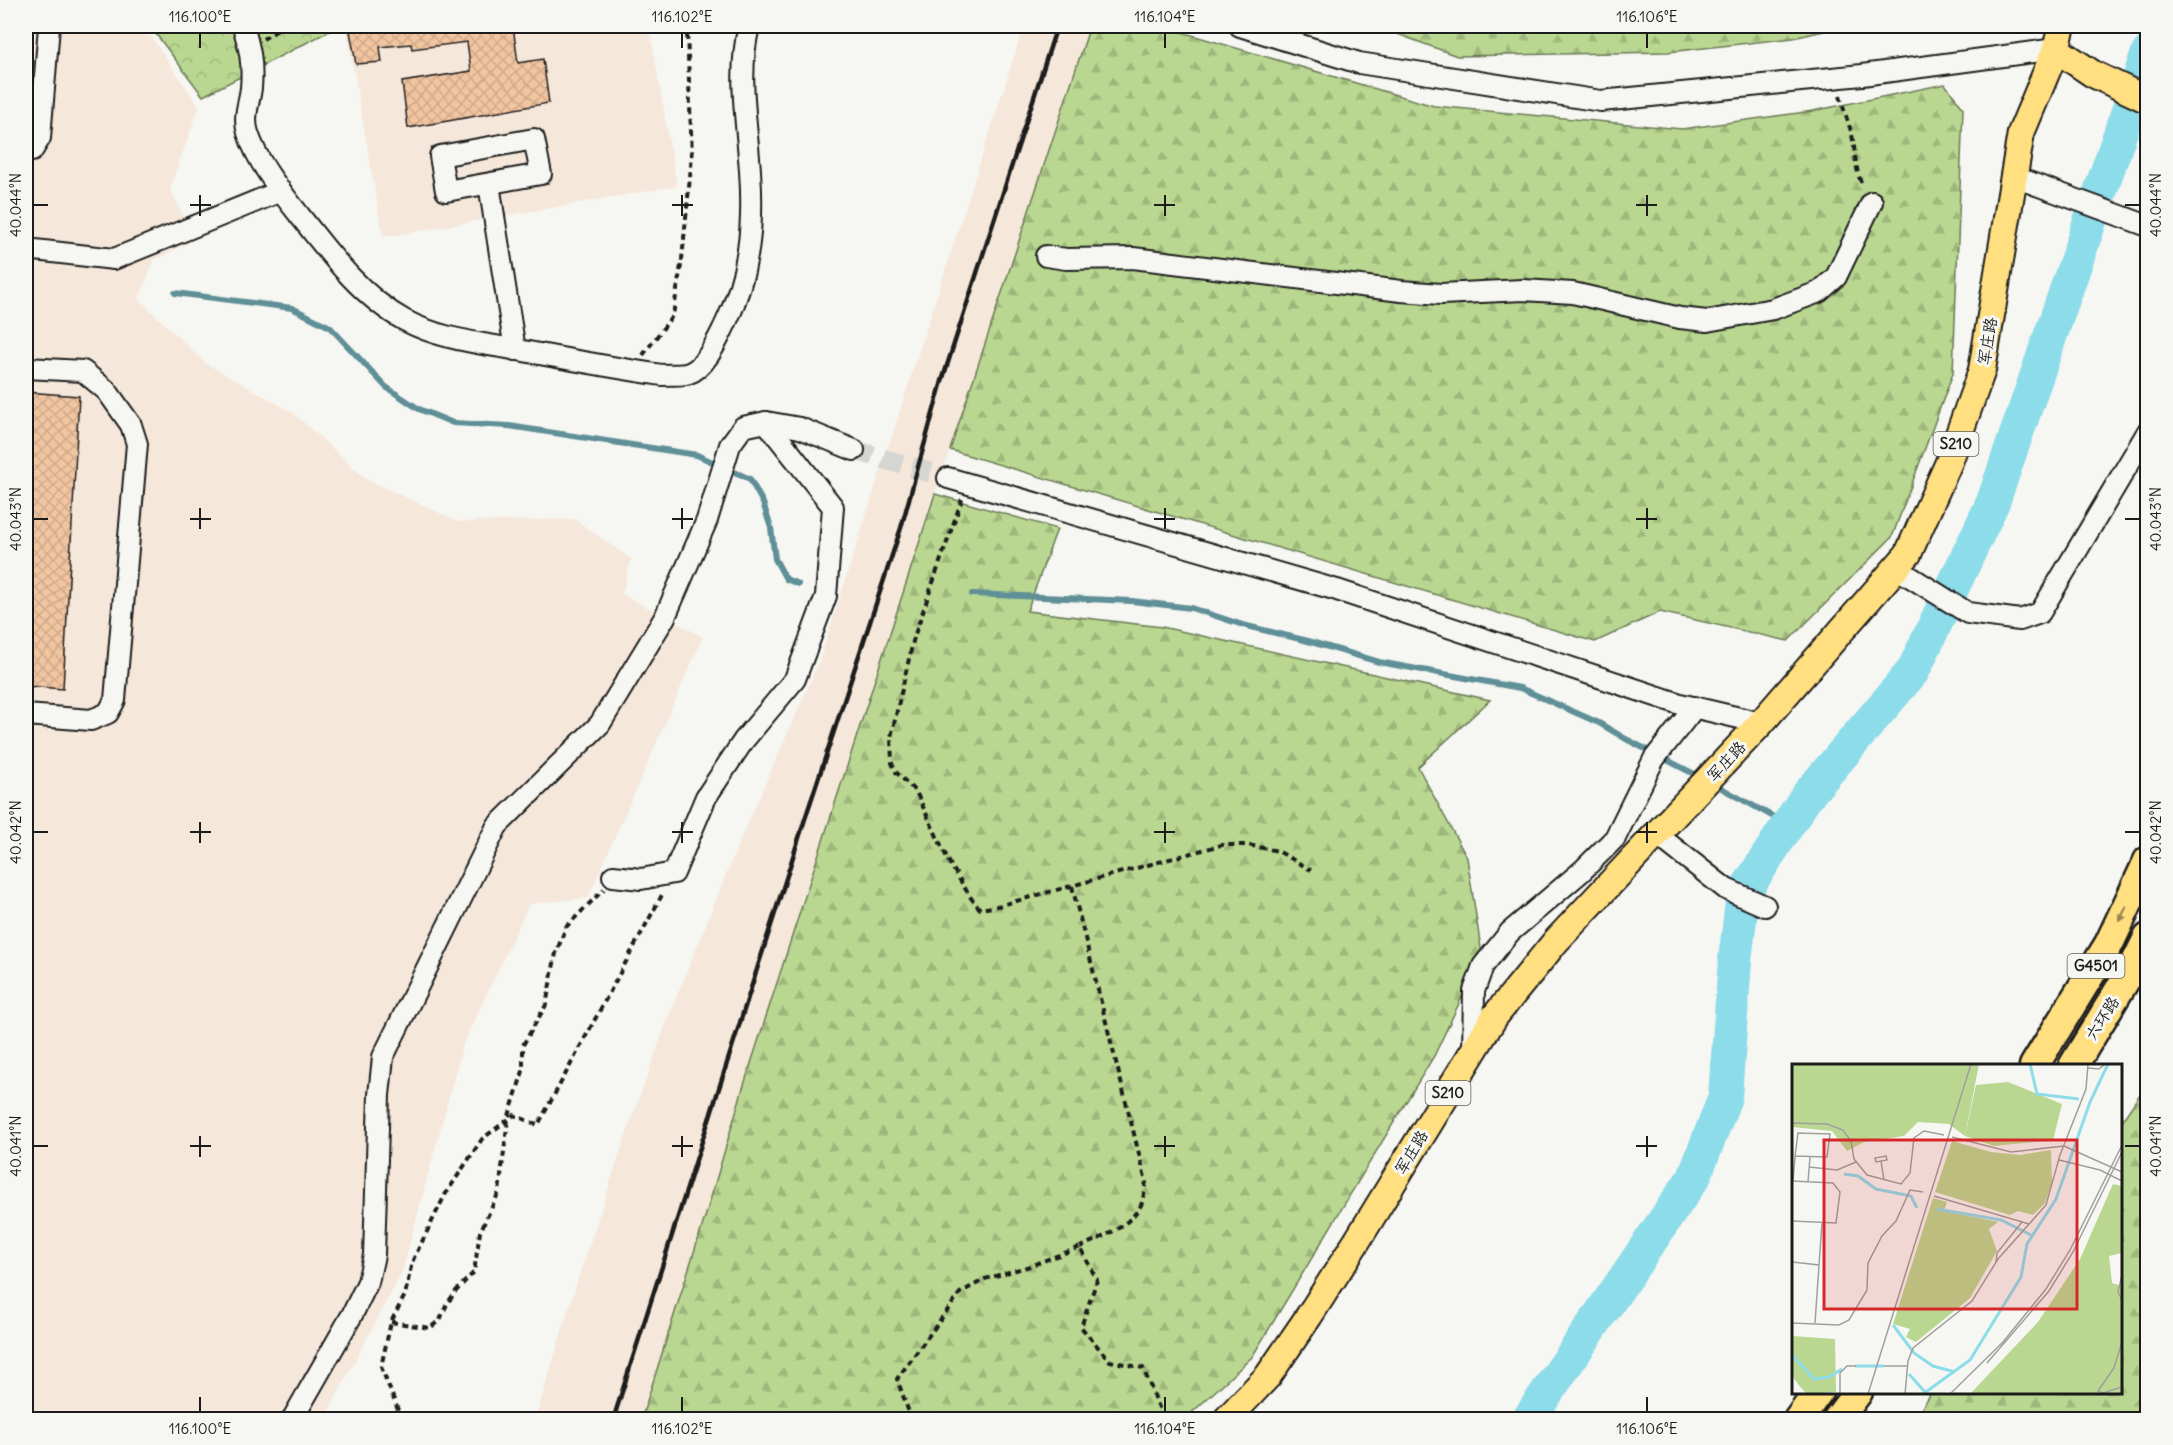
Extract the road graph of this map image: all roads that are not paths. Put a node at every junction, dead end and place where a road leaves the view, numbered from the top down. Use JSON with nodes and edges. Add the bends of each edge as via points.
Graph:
{"nodes":[{"id":1,"x":48,"y":26,"type":"edge"},
{"id":2,"x":243,"y":26,"type":"edge"},
{"id":3,"x":749,"y":26,"type":"edge"},
{"id":4,"x":1240,"y":26,"type":"edge"},
{"id":5,"x":2059,"y":37,"type":"edge"},
{"id":6,"x":2148,"y":100,"type":"edge"},
{"id":7,"x":26,"y":152,"type":"edge"},
{"id":8,"x":2012,"y":176,"type":"junction"},
{"id":9,"x":489,"y":184,"type":"junction"},
{"id":10,"x":281,"y":191,"type":"junction"},
{"id":11,"x":1872,"y":202,"type":"road end"},
{"id":12,"x":2148,"y":226,"type":"edge"},
{"id":13,"x":26,"y":249,"type":"edge"},
{"id":14,"x":1046,"y":256,"type":"dead end"},
{"id":15,"x":515,"y":350,"type":"junction"},
{"id":16,"x":26,"y":368,"type":"edge"},
{"id":17,"x":766,"y":422,"type":"junction"},
{"id":18,"x":2148,"y":431,"type":"edge"},
{"id":19,"x":854,"y":450,"type":"tunnel mouth"},
{"id":20,"x":948,"y":478,"type":"tunnel mouth"},
{"id":21,"x":1896,"y":568,"type":"junction"},
{"id":22,"x":1695,"y":707,"type":"junction"},
{"id":23,"x":26,"y":715,"type":"edge"},
{"id":24,"x":1761,"y":723,"type":"junction"},
{"id":25,"x":1655,"y":833,"type":"junction"},
{"id":26,"x":2148,"y":861,"type":"edge"},
{"id":27,"x":613,"y":876,"type":"road end"},
{"id":28,"x":1765,"y":906,"type":"dead end"},
{"id":29,"x":2148,"y":938,"type":"edge"},
{"id":30,"x":1473,"y":1052,"type":"junction"},
{"id":31,"x":2035,"y":1064,"type":"edge"},
{"id":32,"x":2074,"y":1064,"type":"edge"},
{"id":33,"x":1817,"y":1394,"type":"edge"},
{"id":34,"x":1857,"y":1394,"type":"edge"},
{"id":35,"x":292,"y":1419,"type":"edge"},
{"id":36,"x":1226,"y":1419,"type":"edge"},
{"id":37,"x":1798,"y":1419,"type":"edge"},
{"id":38,"x":1838,"y":1419,"type":"edge"}],
"edges":[{"from":1,"to":7,"type":"street","via":[[40,138],[32,151]]},
{"from":2,"to":10,"type":"street","via":[[251,52],[245,113],[248,132],[261,162]]},
{"from":3,"to":15,"type":"street","via":[[743,96],[751,239],[743,280],[709,356],[690,373],[662,375]]},
{"from":4,"to":5,"type":"street","via":[[1359,63],[1601,101],[1837,78]]},
{"from":5,"to":6,"type":"main road","via":[[2093,74]]},
{"from":5,"to":8,"type":"main road","name":"军庄路","number":"S210","via":[[2020,133]]},
{"from":8,"to":12,"type":"street"},
{"from":8,"to":21,"type":"main road","name":"军庄路","number":"S210","via":[[1982,370],[1949,462],[1908,554]]},
{"from":9,"to":9,"type":"street","via":[[446,191],[440,156],[534,139],[540,174]]},
{"from":9,"to":15,"type":"street"},
{"from":10,"to":13,"type":"street","via":[[114,259]]},
{"from":10,"to":15,"type":"street","via":[[336,261],[372,297],[403,320],[434,333]]},
{"from":11,"to":14,"type":"street","via":[[1836,277],[1819,292],[1773,309],[1707,321],[1573,293],[1523,290],[1441,294],[1132,258]]},
{"from":16,"to":23,"type":"street","via":[[83,371],[107,391],[131,425],[137,444],[115,700],[108,713],[91,720]]},
{"from":17,"to":19,"type":"street","via":[[800,428]]},
{"from":17,"to":27,"type":"street","via":[[833,507],[826,596],[795,679],[744,740],[706,797],[674,873],[641,879]]},
{"from":17,"to":35,"type":"street","via":[[743,427],[730,445],[707,520],[665,617],[600,724],[497,826],[383,1057],[374,1255],[368,1282]]},
{"from":18,"to":21,"type":"street","via":[[2040,613],[2020,620],[1968,613]]},
{"from":20,"to":22,"type":"street","via":[[1337,590]]},
{"from":21,"to":24,"type":"main road","name":"军庄路","number":"S210"},
{"from":22,"to":24,"type":"street"},
{"from":22,"to":30,"type":"street","via":[[1654,759],[1615,838],[1510,932],[1484,966],[1474,992]]},
{"from":24,"to":25,"type":"main road","name":"军庄路","number":"S210"},
{"from":25,"to":28,"type":"street","via":[[1726,889]]},
{"from":25,"to":30,"type":"main road","name":"军庄路","number":"S210","via":[[1556,941],[1495,1016]]},
{"from":26,"to":31,"type":"highway","name":"六环路","number":"G4501","one_way":true,"via":[[2109,944]]},
{"from":29,"to":32,"type":"highway","name":"六环路","number":"G4501"},
{"from":30,"to":36,"type":"main road","name":"军庄路","number":"S210","via":[[1309,1316],[1268,1376]]},
{"from":33,"to":37,"type":"highway"},
{"from":34,"to":38,"type":"highway"}]}
